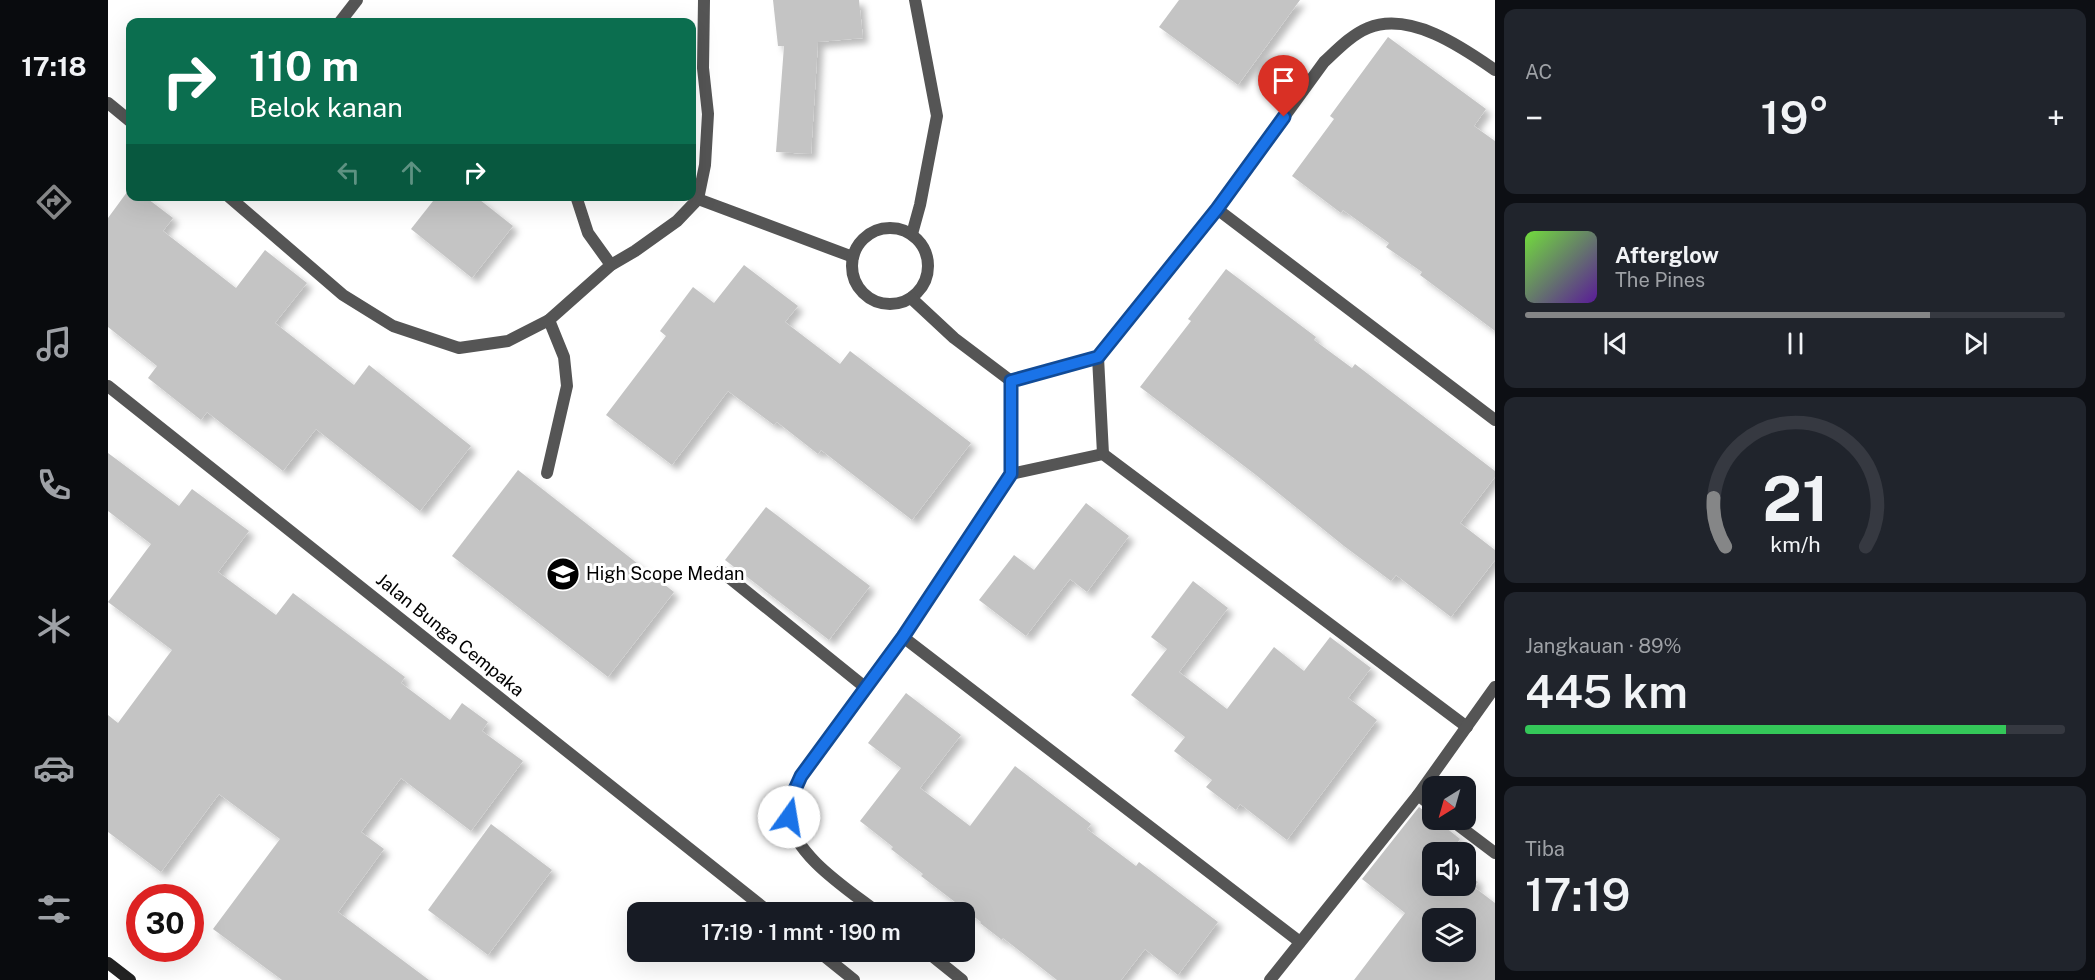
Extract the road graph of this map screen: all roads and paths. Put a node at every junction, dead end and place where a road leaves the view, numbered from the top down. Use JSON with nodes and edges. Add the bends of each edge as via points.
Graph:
{"nodes":[{"id":1,"x":357,"y":0,"type":"edge"},
{"id":2,"x":704,"y":0,"type":"edge"},
{"id":3,"x":915,"y":0,"type":"edge"},
{"id":4,"x":343,"y":18,"type":"edge"},
{"id":5,"x":697,"y":69,"type":"edge"},
{"id":6,"x":1495,"y":70,"type":"edge"},
{"id":7,"x":108,"y":104,"type":"edge"},
{"id":8,"x":126,"y":118,"type":"edge"},
{"id":9,"x":698,"y":199,"type":"junction"},
{"id":10,"x":234,"y":201,"type":"edge"},
{"id":11,"x":578,"y":201,"type":"edge"},
{"id":12,"x":1217,"y":209,"type":"junction"},
{"id":13,"x":912,"y":234,"type":"junction"},
{"id":14,"x":853,"y":257,"type":"junction"},
{"id":15,"x":611,"y":265,"type":"junction"},
{"id":16,"x":911,"y":298,"type":"junction"},
{"id":17,"x":549,"y":320,"type":"junction"},
{"id":18,"x":1098,"y":357,"type":"junction"},
{"id":19,"x":1011,"y":381,"type":"junction"},
{"id":20,"x":108,"y":386,"type":"edge"},
{"id":21,"x":1495,"y":420,"type":"edge"},
{"id":22,"x":1103,"y":454,"type":"junction"},
{"id":23,"x":547,"y":473,"type":"dead end"},
{"id":24,"x":1011,"y":474,"type":"junction"},
{"id":25,"x":721,"y":571,"type":"dead end"},
{"id":26,"x":903,"y":637,"type":"junction"},
{"id":27,"x":1495,"y":687,"type":"edge"},
{"id":28,"x":866,"y":688,"type":"junction"},
{"id":29,"x":1467,"y":727,"type":"junction"},
{"id":30,"x":1418,"y":795,"type":"junction"},
{"id":31,"x":1422,"y":798,"type":"edge"},
{"id":32,"x":1465,"y":830,"type":"edge"},
{"id":33,"x":1495,"y":853,"type":"edge"},
{"id":34,"x":756,"y":902,"type":"edge"},
{"id":35,"x":865,"y":902,"type":"edge"},
{"id":36,"x":1300,"y":942,"type":"junction"},
{"id":37,"x":832,"y":962,"type":"edge"},
{"id":38,"x":940,"y":962,"type":"edge"},
{"id":39,"x":108,"y":963,"type":"edge"},
{"id":40,"x":130,"y":980,"type":"edge"},
{"id":41,"x":854,"y":980,"type":"edge"},
{"id":42,"x":962,"y":980,"type":"edge"},
{"id":43,"x":1270,"y":980,"type":"edge"}],
"edges":[{"from":1,"to":4,"type":"street"},
{"from":2,"to":5,"type":"street"},
{"from":3,"to":13,"type":"street","via":[[937,116]]},
{"from":5,"to":9,"type":"street","via":[[708,114]]},
{"from":6,"to":12,"type":"street","via":[[1460,46],[1425,31],[1396,23],[1368,28],[1324,62]]},
{"from":7,"to":8,"type":"street"},
{"from":9,"to":14,"type":"street"},
{"from":9,"to":15,"type":"street","via":[[677,221]]},
{"from":10,"to":17,"type":"street","via":[[343,295],[393,326],[459,348],[508,340]]},
{"from":11,"to":15,"type":"street","via":[[588,233]]},
{"from":12,"to":18,"type":"street"},
{"from":12,"to":21,"type":"street"},
{"from":13,"to":14,"type":"street","via":[[898,228],[883,228],[869,234]]},
{"from":13,"to":16,"type":"street","via":[[928,259],[928,274]]},
{"from":14,"to":16,"type":"street","via":[[858,286],[869,297],[883,303]]},
{"from":15,"to":17,"type":"street"},
{"from":16,"to":19,"type":"street","via":[[954,338]]},
{"from":17,"to":23,"type":"street","via":[[564,357],[567,386]]},
{"from":18,"to":19,"type":"street"},
{"from":18,"to":22,"type":"street"},
{"from":19,"to":24,"type":"street"},
{"from":20,"to":34,"type":"street","name":"Jalan Bunga Cempaka"},
{"from":22,"to":24,"type":"street"},
{"from":22,"to":29,"type":"street"},
{"from":24,"to":26,"type":"street"},
{"from":25,"to":28,"type":"street"},
{"from":26,"to":28,"type":"street"},
{"from":26,"to":36,"type":"street"},
{"from":27,"to":29,"type":"street"},
{"from":28,"to":35,"type":"street","via":[[801,776],[792,796],[789,817],[796,838],[811,857]]},
{"from":29,"to":30,"type":"street"},
{"from":30,"to":31,"type":"street"},
{"from":30,"to":36,"type":"street"},
{"from":32,"to":33,"type":"street"},
{"from":36,"to":43,"type":"street"},
{"from":37,"to":41,"type":"street"},
{"from":38,"to":42,"type":"street"},
{"from":39,"to":40,"type":"street"}]}
